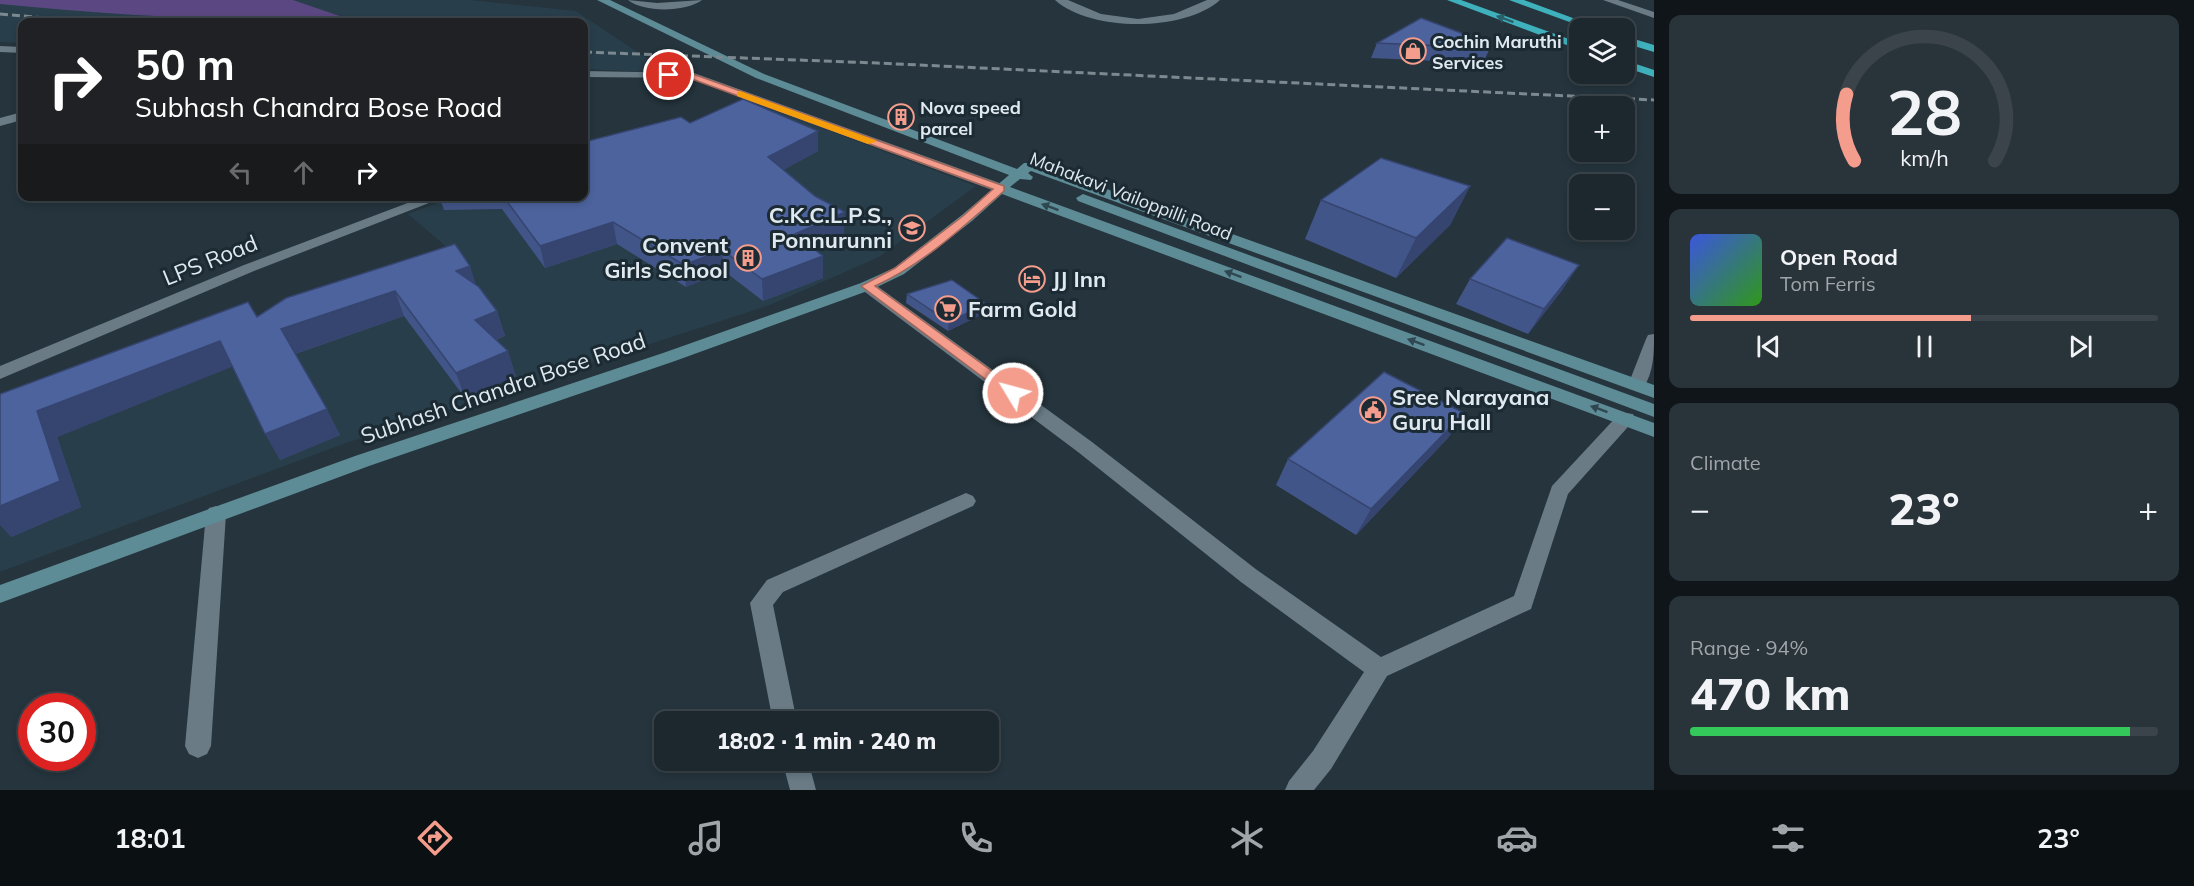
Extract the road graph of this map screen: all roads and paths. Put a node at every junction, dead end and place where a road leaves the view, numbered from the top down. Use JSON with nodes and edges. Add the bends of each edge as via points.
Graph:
{"nodes":[{"id":1,"x":602,"y":0,"type":"edge"},
{"id":2,"x":633,"y":0,"type":"edge"},
{"id":3,"x":697,"y":0,"type":"edge"},
{"id":4,"x":1060,"y":0,"type":"edge"},
{"id":5,"x":1215,"y":0,"type":"edge"},
{"id":6,"x":1452,"y":0,"type":"edge"},
{"id":7,"x":1514,"y":0,"type":"edge"},
{"id":8,"x":1608,"y":0,"type":"edge"},
{"id":9,"x":1654,"y":15,"type":"edge"},
{"id":10,"x":1569,"y":19,"type":"edge"},
{"id":11,"x":1569,"y":43,"type":"edge"},
{"id":12,"x":1635,"y":43,"type":"edge"},
{"id":13,"x":0,"y":49,"type":"edge"},
{"id":14,"x":1654,"y":49,"type":"edge"},
{"id":15,"x":18,"y":50,"type":"edge"},
{"id":16,"x":1635,"y":67,"type":"edge"},
{"id":17,"x":588,"y":74,"type":"edge"},
{"id":18,"x":1654,"y":74,"type":"edge"},
{"id":19,"x":760,"y":101,"type":"junction"},
{"id":20,"x":739,"y":111,"type":"edge"},
{"id":21,"x":18,"y":117,"type":"edge"},
{"id":22,"x":0,"y":122,"type":"edge"},
{"id":23,"x":1000,"y":188,"type":"junction"},
{"id":24,"x":427,"y":201,"type":"edge"},
{"id":25,"x":867,"y":286,"type":"junction"},
{"id":26,"x":1654,"y":339,"type":"edge"},
{"id":27,"x":0,"y":373,"type":"edge"},
{"id":28,"x":1636,"y":385,"type":"junction"},
{"id":29,"x":1654,"y":392,"type":"edge"},
{"id":30,"x":1654,"y":411,"type":"edge"},
{"id":31,"x":1626,"y":419,"type":"junction"},
{"id":32,"x":1654,"y":430,"type":"edge"},
{"id":33,"x":966,"y":501,"type":"dead end"},
{"id":34,"x":216,"y":513,"type":"junction"},
{"id":35,"x":0,"y":594,"type":"edge"},
{"id":36,"x":1379,"y":669,"type":"junction"},
{"id":37,"x":783,"y":711,"type":"edge"},
{"id":38,"x":198,"y":746,"type":"dead end"},
{"id":39,"x":798,"y":771,"type":"edge"},
{"id":40,"x":803,"y":790,"type":"edge"},
{"id":41,"x":1298,"y":790,"type":"edge"}],
"edges":[{"from":1,"to":30,"type":"main road","name":"Mahakavi Vailoppilli Road","via":[[760,76]]},
{"from":2,"to":3,"type":"street","via":[[648,7]]},
{"from":4,"to":5,"type":"street","via":[[1110,20],[1148,23]]},
{"from":11,"to":6,"type":"highway","one_way":true},
{"from":7,"to":10,"type":"highway"},
{"from":8,"to":9,"type":"street"},
{"from":12,"to":14,"type":"highway"},
{"from":13,"to":15,"type":"street"},
{"from":16,"to":18,"type":"highway"},
{"from":17,"to":19,"type":"street","via":[[690,75]]},
{"from":19,"to":20,"type":"street"},
{"from":19,"to":23,"type":"street"},
{"from":21,"to":22,"type":"street"},
{"from":23,"to":25,"type":"main road","name":"Subhash Chandra Bose Road","via":[[899,271]]},
{"from":23,"to":28,"type":"main road","name":"Subhash Chandra Bose Road","via":[[1029,166]]},
{"from":31,"to":23,"type":"main road","one_way":true},
{"from":24,"to":27,"type":"street","name":"LPS Road","via":[[249,268]]},
{"from":25,"to":34,"type":"main road","name":"Subhash Chandra Bose Road"},
{"from":25,"to":36,"type":"street","via":[[1086,447],[1248,576]]},
{"from":26,"to":28,"type":"street"},
{"from":28,"to":29,"type":"main road"},
{"from":31,"to":32,"type":"main road"},
{"from":31,"to":36,"type":"street","via":[[1559,491],[1524,602]]},
{"from":33,"to":37,"type":"street","via":[[775,586],[761,603]]},
{"from":34,"to":35,"type":"main road","name":"Subhash Chandra Bose Road"},
{"from":34,"to":38,"type":"street"},
{"from":36,"to":41,"type":"street","via":[[1322,760]]},
{"from":39,"to":40,"type":"street"}]}
